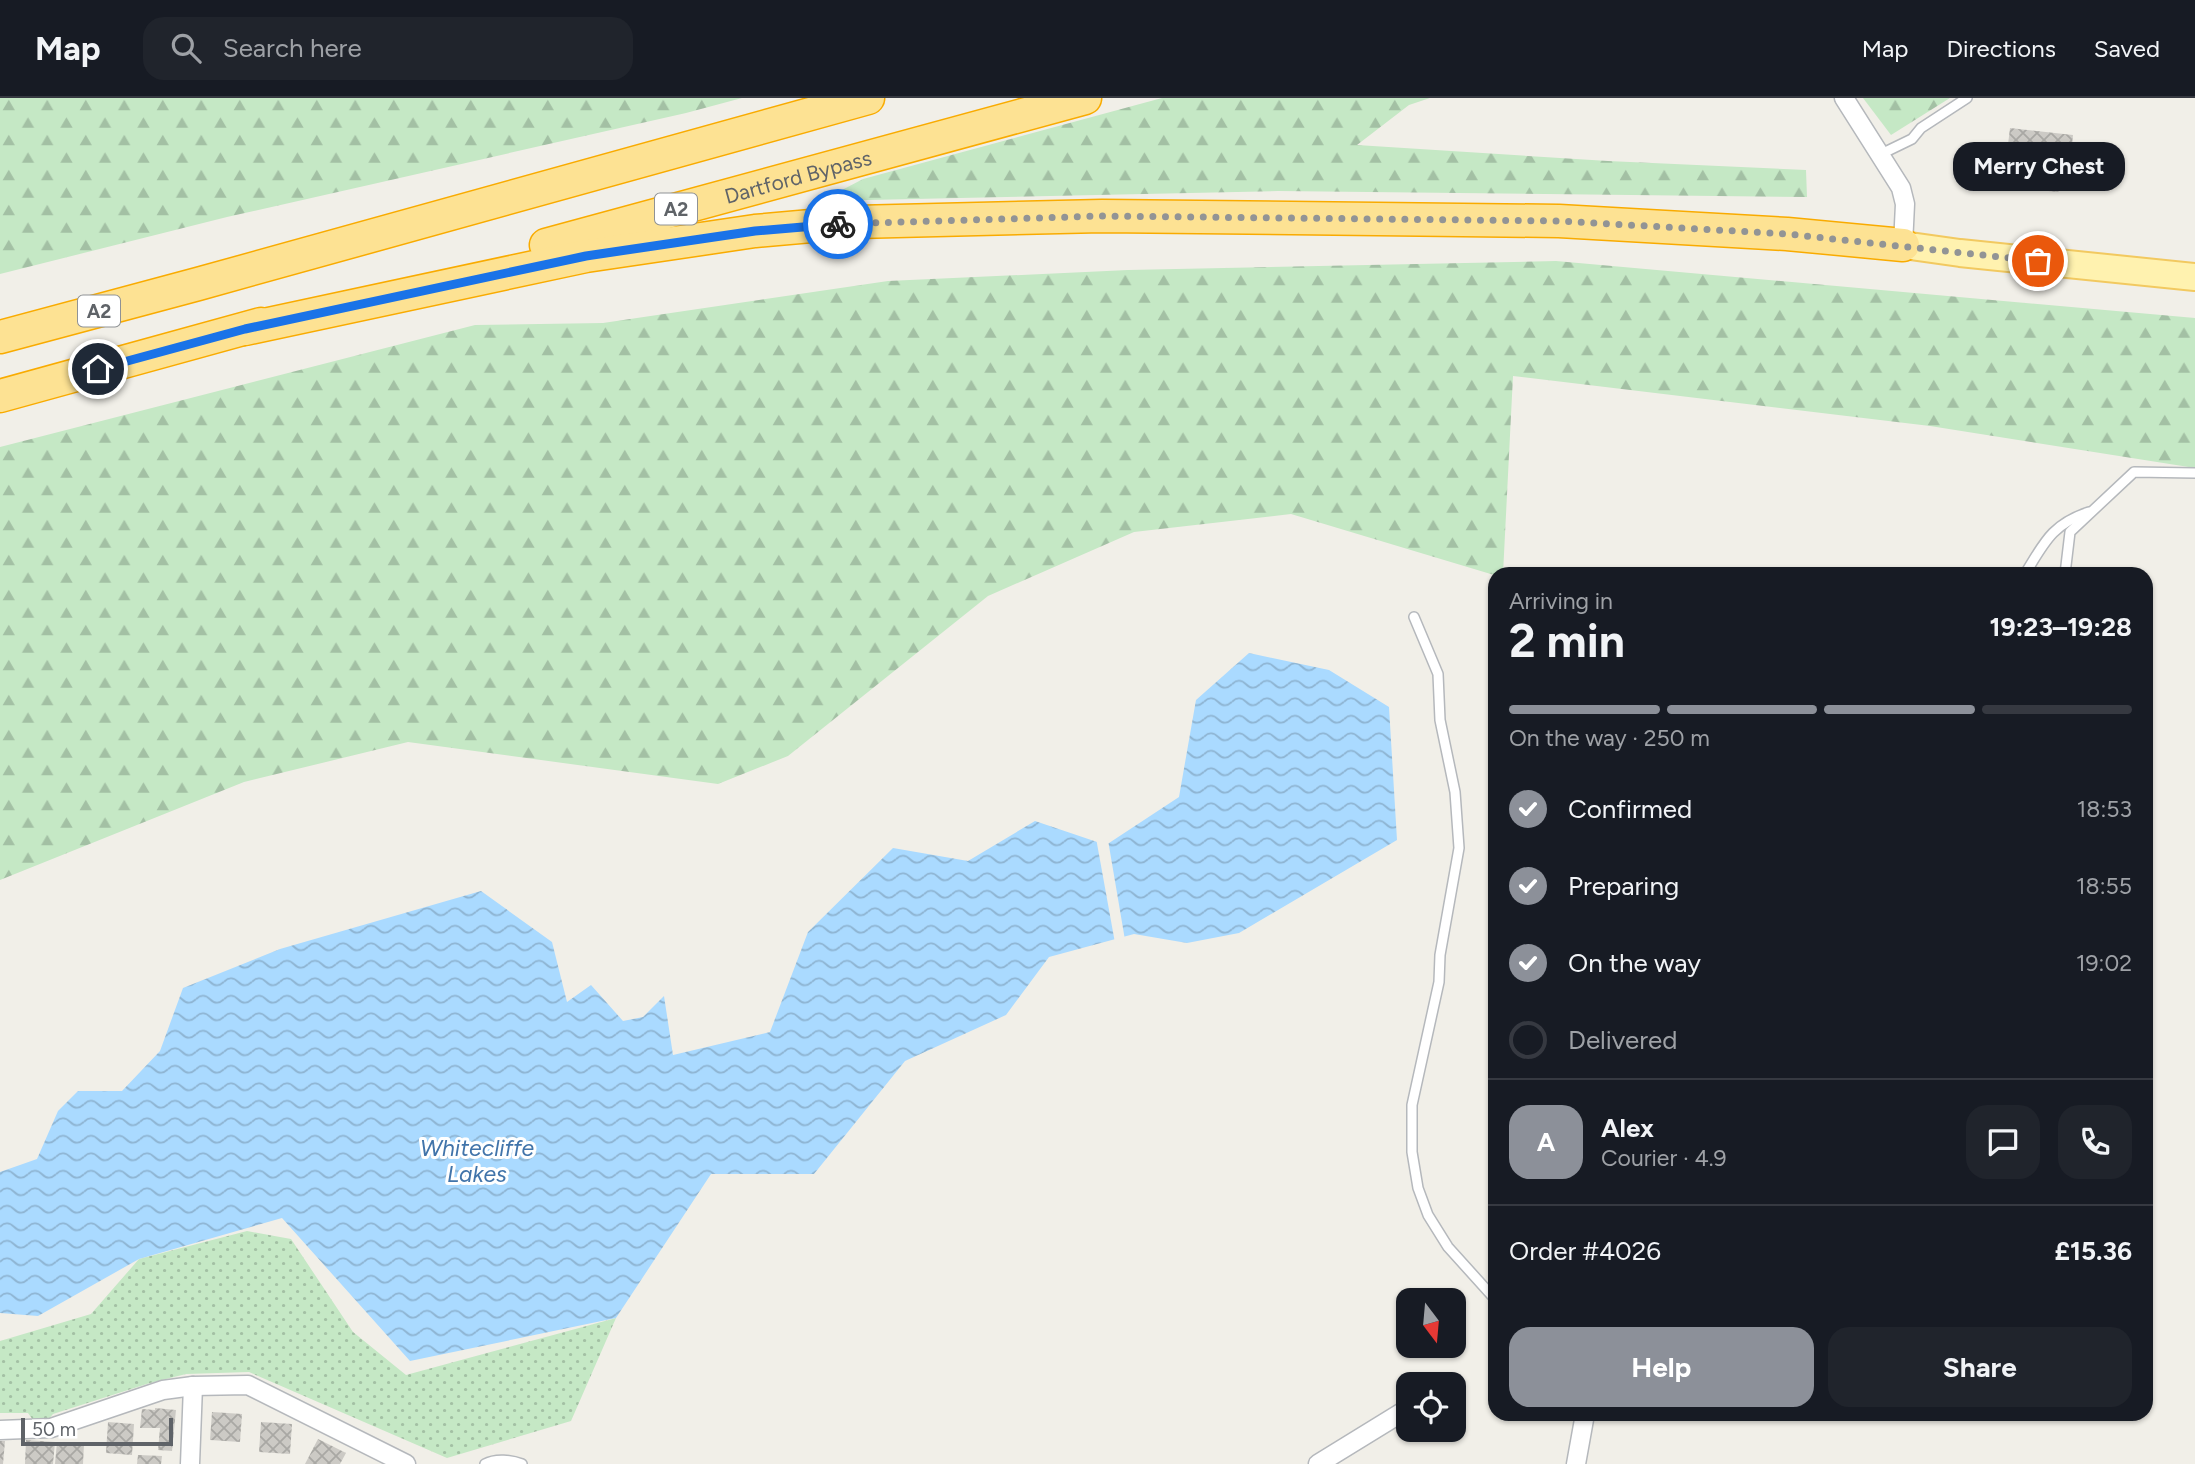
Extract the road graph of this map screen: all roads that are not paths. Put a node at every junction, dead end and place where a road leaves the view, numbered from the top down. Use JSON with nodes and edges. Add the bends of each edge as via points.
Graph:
{"nodes":[{"id":1,"x":868,"y":98,"type":"edge"},
{"id":2,"x":1085,"y":98,"type":"edge"},
{"id":3,"x":1844,"y":98,"type":"edge"},
{"id":4,"x":1967,"y":98,"type":"edge"},
{"id":5,"x":1879,"y":155,"type":"junction"},
{"id":6,"x":1903,"y":245,"type":"junction"},
{"id":7,"x":2195,"y":277,"type":"edge"},
{"id":8,"x":258,"y":325,"type":"junction"},
{"id":9,"x":0,"y":337,"type":"edge"},
{"id":10,"x":0,"y":396,"type":"edge"},
{"id":11,"x":2195,"y":473,"type":"edge"},
{"id":12,"x":2092,"y":512,"type":"junction"},
{"id":13,"x":2029,"y":567,"type":"edge"},
{"id":14,"x":2066,"y":567,"type":"edge"},
{"id":15,"x":1414,"y":617,"type":"dead end"},
{"id":16,"x":1488,"y":1291,"type":"edge"},
{"id":17,"x":193,"y":1386,"type":"junction"},
{"id":18,"x":1396,"y":1416,"type":"edge"},
{"id":19,"x":1584,"y":1421,"type":"edge"},
{"id":20,"x":0,"y":1430,"type":"edge"},
{"id":21,"x":190,"y":1464,"type":"edge"},
{"id":22,"x":405,"y":1464,"type":"edge"},
{"id":23,"x":485,"y":1464,"type":"edge"},
{"id":24,"x":522,"y":1464,"type":"edge"},
{"id":25,"x":1318,"y":1464,"type":"edge"},
{"id":26,"x":1576,"y":1464,"type":"edge"}],
"edges":[{"from":1,"to":9,"type":"highway","number":"A2"},
{"from":2,"to":8,"type":"highway","name":"Dartford Bypass","number":"A2"},
{"from":3,"to":5,"type":"street"},
{"from":4,"to":5,"type":"lane","via":[[1912,139]]},
{"from":5,"to":6,"type":"street","via":[[1904,199]]},
{"from":6,"to":7,"type":"main road"},
{"from":6,"to":8,"type":"highway","number":"A2","via":[[1559,221],[1102,216],[856,222],[755,231],[586,256]]},
{"from":8,"to":10,"type":"highway","number":"A2"},
{"from":11,"to":12,"type":"lane","via":[[2134,472]]},
{"from":12,"to":13,"type":"lane","via":[[2071,518],[2051,533]]},
{"from":12,"to":14,"type":"lane","via":[[2070,532]]},
{"from":15,"to":16,"type":"lane","via":[[1438,674],[1440,720],[1455,793],[1459,848],[1439,982],[1412,1105],[1412,1152],[1429,1215],[1448,1247]]},
{"from":17,"to":20,"type":"street","via":[[163,1390],[51,1428]]},
{"from":17,"to":21,"type":"street"},
{"from":17,"to":22,"type":"street","via":[[248,1385]]},
{"from":18,"to":25,"type":"street"},
{"from":19,"to":26,"type":"street"},
{"from":23,"to":24,"type":"lane","via":[[494,1460]]}]}
